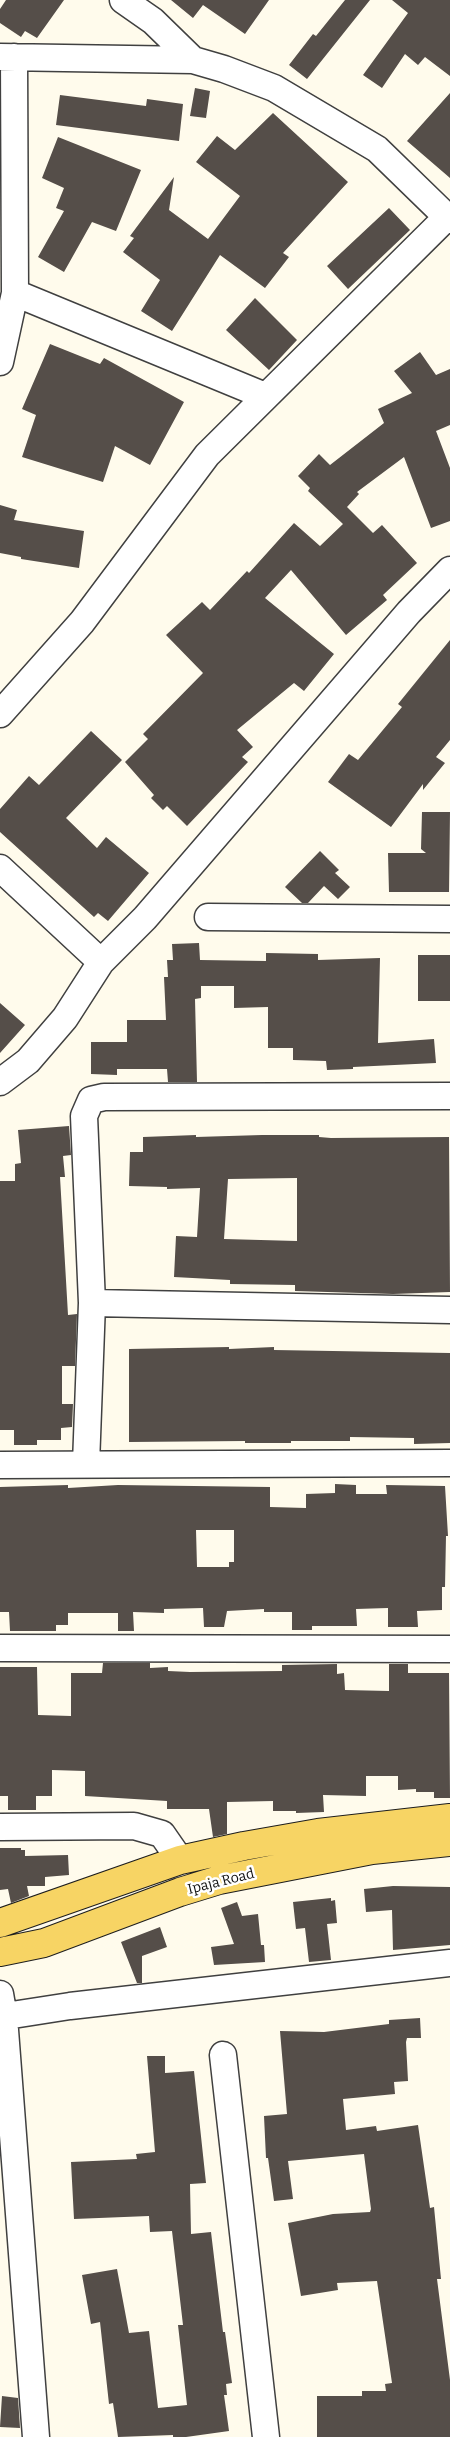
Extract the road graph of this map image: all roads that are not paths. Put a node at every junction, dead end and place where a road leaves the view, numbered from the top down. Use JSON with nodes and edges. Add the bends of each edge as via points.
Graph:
{"nodes":[{"id":1,"x":122,"y":0,"type":"edge"},
{"id":2,"x":7,"y":57,"type":"edge"},
{"id":3,"x":193,"y":60,"type":"junction"},
{"id":4,"x":448,"y":218,"type":"edge"},
{"id":5,"x":14,"y":293,"type":"junction"},
{"id":6,"x":0,"y":362,"type":"edge"},
{"id":7,"x":265,"y":396,"type":"junction"},
{"id":8,"x":450,"y":570,"type":"edge"},
{"id":9,"x":0,"y":714,"type":"edge"},
{"id":10,"x":0,"y":868,"type":"edge"},
{"id":11,"x":208,"y":917,"type":"dead end"},
{"id":12,"x":450,"y":919,"type":"edge"},
{"id":13,"x":101,"y":962,"type":"junction"},
{"id":14,"x":0,"y":1082,"type":"edge"},
{"id":15,"x":450,"y":1096,"type":"edge"},
{"id":16,"x":92,"y":1303,"type":"junction"},
{"id":17,"x":450,"y":1310,"type":"edge"},
{"id":18,"x":450,"y":1463,"type":"edge"},
{"id":19,"x":86,"y":1464,"type":"junction"},
{"id":20,"x":0,"y":1465,"type":"edge"},
{"id":21,"x":0,"y":1648,"type":"edge"},
{"id":22,"x":450,"y":1649,"type":"edge"},
{"id":23,"x":450,"y":1818,"type":"edge"},
{"id":24,"x":0,"y":1827,"type":"edge"},
{"id":25,"x":450,"y":1842,"type":"edge"},
{"id":26,"x":180,"y":1860,"type":"junction"},
{"id":27,"x":0,"y":1924,"type":"edge"},
{"id":28,"x":0,"y":1952,"type":"edge"},
{"id":29,"x":450,"y":1963,"type":"edge"},
{"id":30,"x":1,"y":2009,"type":"edge"},
{"id":31,"x":223,"y":2054,"type":"dead end"},
{"id":32,"x":36,"y":2437,"type":"edge"},
{"id":33,"x":266,"y":2437,"type":"edge"}],
"edges":[{"from":1,"to":3,"type":"street","via":[[153,21]]},
{"from":2,"to":3,"type":"street"},
{"from":2,"to":5,"type":"street"},
{"from":3,"to":4,"type":"street","via":[[274,88],[369,144]]},
{"from":4,"to":7,"type":"street"},
{"from":5,"to":6,"type":"street"},
{"from":5,"to":7,"type":"street"},
{"from":7,"to":9,"type":"street","via":[[207,455],[82,622]]},
{"from":8,"to":13,"type":"street","via":[[409,612],[145,918]]},
{"from":10,"to":13,"type":"street"},
{"from":11,"to":12,"type":"street"},
{"from":13,"to":14,"type":"street","via":[[64,1018],[28,1061]]},
{"from":15,"to":16,"type":"street","via":[[104,1097],[91,1100],[84,1116]]},
{"from":16,"to":17,"type":"street"},
{"from":16,"to":19,"type":"street"},
{"from":18,"to":19,"type":"street"},
{"from":19,"to":20,"type":"street"},
{"from":21,"to":22,"type":"street"},
{"from":23,"to":26,"type":"main road","via":[[318,1833]]},
{"from":24,"to":26,"type":"street","via":[[134,1826],[162,1834]]},
{"from":25,"to":28,"type":"main road","name":"Ipaja Road","via":[[372,1850],[219,1880],[44,1943]]},
{"from":26,"to":27,"type":"main road"},
{"from":29,"to":30,"type":"street","via":[[70,2006]]},
{"from":30,"to":32,"type":"street"},
{"from":31,"to":33,"type":"street"}]}
